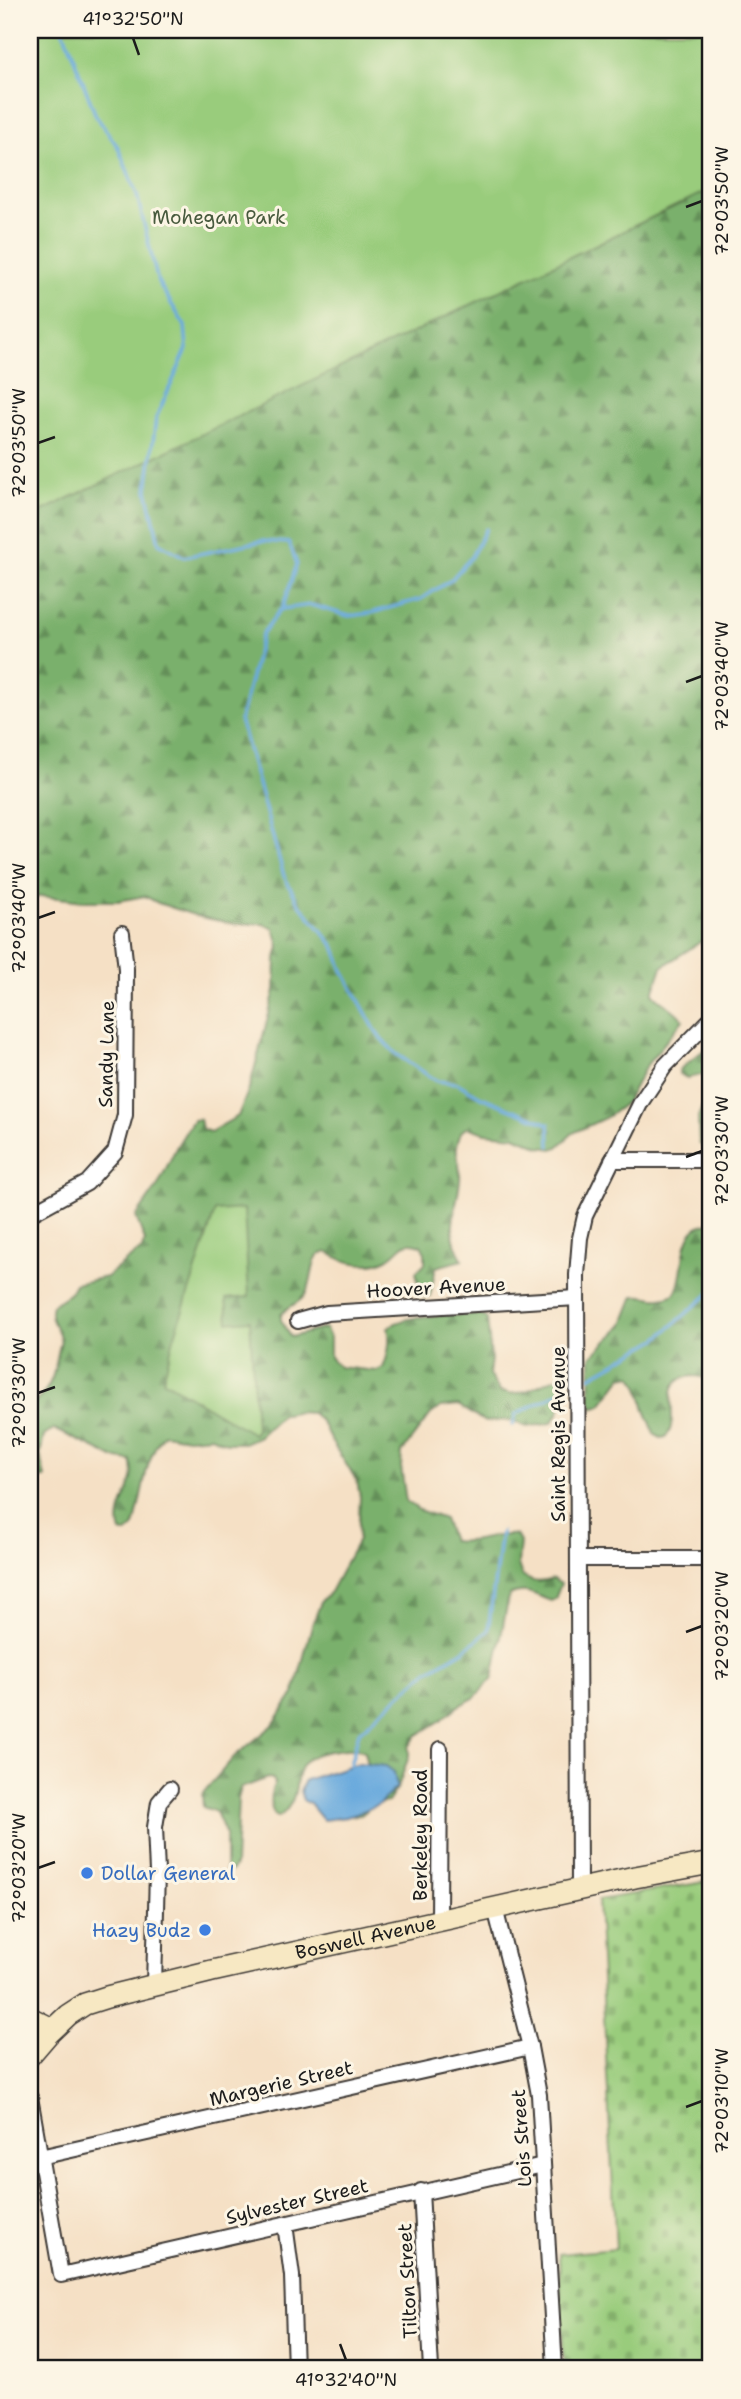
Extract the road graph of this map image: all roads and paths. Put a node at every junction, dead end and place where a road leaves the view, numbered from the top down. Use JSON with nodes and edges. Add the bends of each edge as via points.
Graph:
{"nodes":[{"id":1,"x":122,"y":933,"type":"dead end"},
{"id":2,"x":711,"y":1019,"type":"edge"},
{"id":3,"x":612,"y":1160,"type":"junction"},
{"id":4,"x":711,"y":1160,"type":"edge"},
{"id":5,"x":30,"y":1214,"type":"edge"},
{"id":6,"x":577,"y":1298,"type":"junction"},
{"id":7,"x":298,"y":1321,"type":"dead end"},
{"id":8,"x":578,"y":1559,"type":"junction"},
{"id":9,"x":711,"y":1559,"type":"edge"},
{"id":10,"x":440,"y":1749,"type":"dead end"},
{"id":11,"x":170,"y":1789,"type":"dead end"},
{"id":12,"x":711,"y":1863,"type":"edge"},
{"id":13,"x":579,"y":1890,"type":"junction"},
{"id":14,"x":495,"y":1908,"type":"junction"},
{"id":15,"x":439,"y":1922,"type":"junction"},
{"id":16,"x":154,"y":1985,"type":"junction"},
{"id":17,"x":30,"y":2018,"type":"edge"},
{"id":18,"x":52,"y":2029,"type":"junction"},
{"id":19,"x":530,"y":2047,"type":"junction"},
{"id":20,"x":30,"y":2055,"type":"edge"},
{"id":21,"x":30,"y":2097,"type":"edge"},
{"id":22,"x":40,"y":2157,"type":"junction"},
{"id":23,"x":542,"y":2165,"type":"junction"},
{"id":24,"x":421,"y":2191,"type":"junction"},
{"id":25,"x":285,"y":2224,"type":"junction"},
{"id":26,"x":295,"y":2369,"type":"edge"},
{"id":27,"x":431,"y":2369,"type":"edge"},
{"id":28,"x":555,"y":2369,"type":"edge"}],
"edges":[{"from":1,"to":5,"type":"street","name":"Sandy Lane","via":[[125,1115],[114,1152],[87,1183]]},
{"from":2,"to":3,"type":"street","name":"Saint Regis Avenue","via":[[653,1083]]},
{"from":3,"to":4,"type":"street"},
{"from":3,"to":6,"type":"street","name":"Saint Regis Avenue","via":[[582,1226]]},
{"from":6,"to":7,"type":"street","name":"Hoover Avenue","via":[[327,1312]]},
{"from":6,"to":8,"type":"street","name":"Saint Regis Avenue"},
{"from":8,"to":9,"type":"street"},
{"from":8,"to":13,"type":"street","name":"Saint Regis Avenue"},
{"from":10,"to":15,"type":"street","name":"Berkeley Road"},
{"from":11,"to":16,"type":"street","via":[[159,1802],[155,1827]]},
{"from":12,"to":13,"type":"main road","name":"Boswell Avenue"},
{"from":13,"to":14,"type":"main road","name":"Boswell Avenue"},
{"from":14,"to":15,"type":"main road","name":"Boswell Avenue"},
{"from":14,"to":19,"type":"street","name":"Lois Street"},
{"from":15,"to":16,"type":"main road","name":"Boswell Avenue"},
{"from":16,"to":18,"type":"main road","name":"Boswell Avenue","via":[[85,2004]]},
{"from":17,"to":18,"type":"main road"},
{"from":18,"to":20,"type":"main road","name":"Boswell Avenue"},
{"from":19,"to":22,"type":"street","name":"Margerie Street"},
{"from":19,"to":23,"type":"street","name":"Lois Street","via":[[539,2095]]},
{"from":21,"to":22,"type":"street"},
{"from":22,"to":25,"type":"street","name":"Sylvester Street","via":[[61,2275]]},
{"from":23,"to":24,"type":"street","name":"Sylvester Street"},
{"from":23,"to":28,"type":"street","name":"Lois Street"},
{"from":24,"to":25,"type":"street","name":"Sylvester Street"},
{"from":24,"to":27,"type":"street","name":"Tilton Street"},
{"from":25,"to":26,"type":"street"}]}
